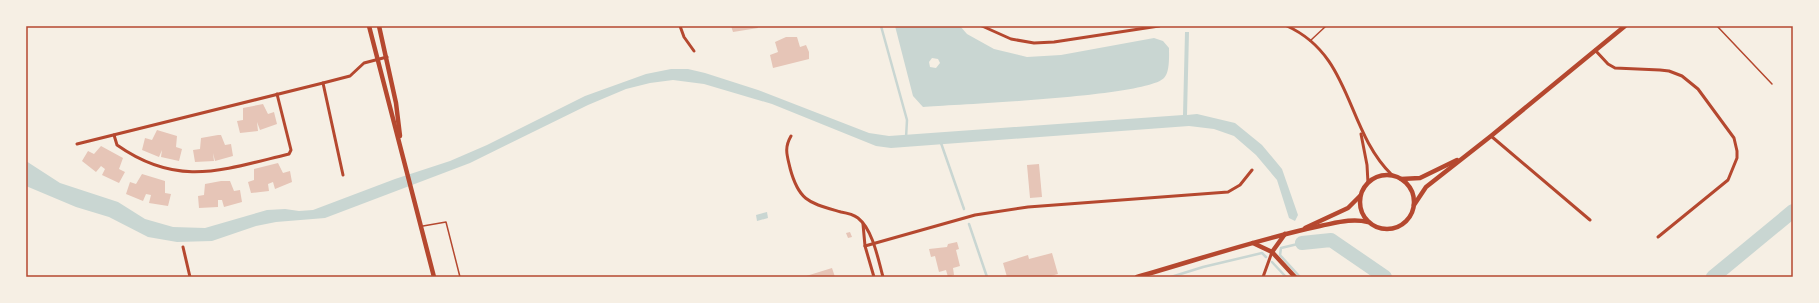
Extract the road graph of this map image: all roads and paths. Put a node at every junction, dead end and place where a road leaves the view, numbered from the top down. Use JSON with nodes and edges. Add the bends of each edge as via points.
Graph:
{"nodes":[{"id":1,"x":369,"y":26,"type":"edge"},
{"id":2,"x":379,"y":26,"type":"edge"},
{"id":3,"x":680,"y":26,"type":"edge"},
{"id":4,"x":982,"y":26,"type":"edge"},
{"id":5,"x":1159,"y":26,"type":"edge"},
{"id":6,"x":1287,"y":26,"type":"edge"},
{"id":7,"x":1326,"y":26,"type":"edge"},
{"id":8,"x":1625,"y":26,"type":"edge"},
{"id":9,"x":1717,"y":26,"type":"edge"},
{"id":10,"x":1310,"y":40,"type":"junction"},
{"id":11,"x":1595,"y":50,"type":"junction"},
{"id":12,"x":694,"y":51,"type":"dead end"},
{"id":13,"x":387,"y":57,"type":"junction"},
{"id":14,"x":377,"y":60,"type":"junction"},
{"id":15,"x":323,"y":83,"type":"junction"},
{"id":16,"x":1772,"y":84,"type":"dead end"},
{"id":17,"x":277,"y":94,"type":"junction"},
{"id":18,"x":1360,"y":129,"type":"junction"},
{"id":19,"x":114,"y":135,"type":"junction"},
{"id":20,"x":791,"y":136,"type":"dead end"},
{"id":21,"x":1491,"y":136,"type":"junction"},
{"id":22,"x":77,"y":144,"type":"dead end"},
{"id":23,"x":402,"y":153,"type":"junction"},
{"id":24,"x":1468,"y":155,"type":"junction"},
{"id":25,"x":1252,"y":170,"type":"dead end"},
{"id":26,"x":344,"y":174,"type":"dead end"},
{"id":27,"x":1392,"y":175,"type":"junction"},
{"id":28,"x":1401,"y":179,"type":"junction"},
{"id":29,"x":1368,"y":183,"type":"junction"},
{"id":30,"x":1360,"y":196,"type":"junction"},
{"id":31,"x":1414,"y":205,"type":"junction"},
{"id":32,"x":1590,"y":220,"type":"dead end"},
{"id":33,"x":1368,"y":222,"type":"junction"},
{"id":34,"x":863,"y":224,"type":"junction"},
{"id":35,"x":421,"y":227,"type":"junction"},
{"id":36,"x":1301,"y":230,"type":"junction"},
{"id":37,"x":1285,"y":234,"type":"junction"},
{"id":38,"x":1658,"y":237,"type":"dead end"},
{"id":39,"x":874,"y":243,"type":"junction"},
{"id":40,"x":1254,"y":243,"type":"junction"},
{"id":41,"x":183,"y":246,"type":"dead end"},
{"id":42,"x":865,"y":246,"type":"junction"},
{"id":43,"x":1272,"y":252,"type":"junction"},
{"id":44,"x":190,"y":277,"type":"edge"},
{"id":45,"x":434,"y":277,"type":"edge"},
{"id":46,"x":460,"y":277,"type":"edge"},
{"id":47,"x":874,"y":277,"type":"edge"},
{"id":48,"x":883,"y":277,"type":"edge"},
{"id":49,"x":1137,"y":277,"type":"edge"},
{"id":50,"x":1263,"y":277,"type":"edge"},
{"id":51,"x":1295,"y":277,"type":"edge"}],
"edges":[{"from":1,"to":14,"type":"main road"},
{"from":2,"to":13,"type":"main road"},
{"from":3,"to":12,"type":"street","via":[[686,41]]},
{"from":4,"to":5,"type":"street","via":[[1011,39],[1034,43]]},
{"from":6,"to":10,"type":"street"},
{"from":7,"to":10,"type":"lane"},
{"from":8,"to":11,"type":"main road"},
{"from":9,"to":16,"type":"lane"},
{"from":10,"to":18,"type":"street","via":[[1326,56],[1338,74]]},
{"from":11,"to":21,"type":"main road"},
{"from":11,"to":38,"type":"street","via":[[1615,68],[1669,71],[1682,76],[1698,89],[1734,138],[1737,158],[1728,180]]},
{"from":13,"to":14,"type":"street"},
{"from":13,"to":23,"type":"main road"},
{"from":14,"to":15,"type":"street","via":[[364,62],[350,76]]},
{"from":14,"to":23,"type":"main road"},
{"from":15,"to":17,"type":"street"},
{"from":15,"to":26,"type":"street"},
{"from":17,"to":19,"type":"street"},
{"from":17,"to":19,"type":"street","via":[[291,150],[289,154],[207,172],[186,173],[153,165],[132,155],[117,145]]},
{"from":18,"to":27,"type":"street","via":[[1373,154]]},
{"from":18,"to":29,"type":"street"},
{"from":19,"to":22,"type":"street"},
{"from":20,"to":34,"type":"street","via":[[786,150],[798,191],[810,202],[858,218]]},
{"from":21,"to":24,"type":"main road"},
{"from":21,"to":32,"type":"street"},
{"from":23,"to":35,"type":"main road"},
{"from":24,"to":28,"type":"main road","via":[[1420,178]]},
{"from":24,"to":31,"type":"main road","via":[[1426,187]]},
{"from":25,"to":39,"type":"street","via":[[1240,185],[1228,192],[1028,207],[975,215]]},
{"from":27,"to":28,"type":"main road"},
{"from":27,"to":29,"type":"main road","via":[[1379,176]]},
{"from":28,"to":31,"type":"main road","via":[[1406,182],[1412,193]]},
{"from":29,"to":30,"type":"main road"},
{"from":30,"to":33,"type":"main road","via":[[1361,210]]},
{"from":30,"to":36,"type":"main road","via":[[1348,208]]},
{"from":31,"to":33,"type":"main road","via":[[1405,223],[1395,228],[1380,229]]},
{"from":33,"to":36,"type":"main road","via":[[1342,221]]},
{"from":34,"to":39,"type":"street"},
{"from":34,"to":42,"type":"street"},
{"from":35,"to":45,"type":"main road"},
{"from":35,"to":46,"type":"lane","via":[[446,222]]},
{"from":36,"to":37,"type":"main road"},
{"from":37,"to":40,"type":"main road"},
{"from":37,"to":43,"type":"main road"},
{"from":39,"to":42,"type":"street"},
{"from":39,"to":48,"type":"street"},
{"from":40,"to":43,"type":"main road"},
{"from":40,"to":49,"type":"main road"},
{"from":41,"to":44,"type":"street"},
{"from":42,"to":47,"type":"street"},
{"from":43,"to":50,"type":"street"},
{"from":43,"to":51,"type":"main road"}]}
